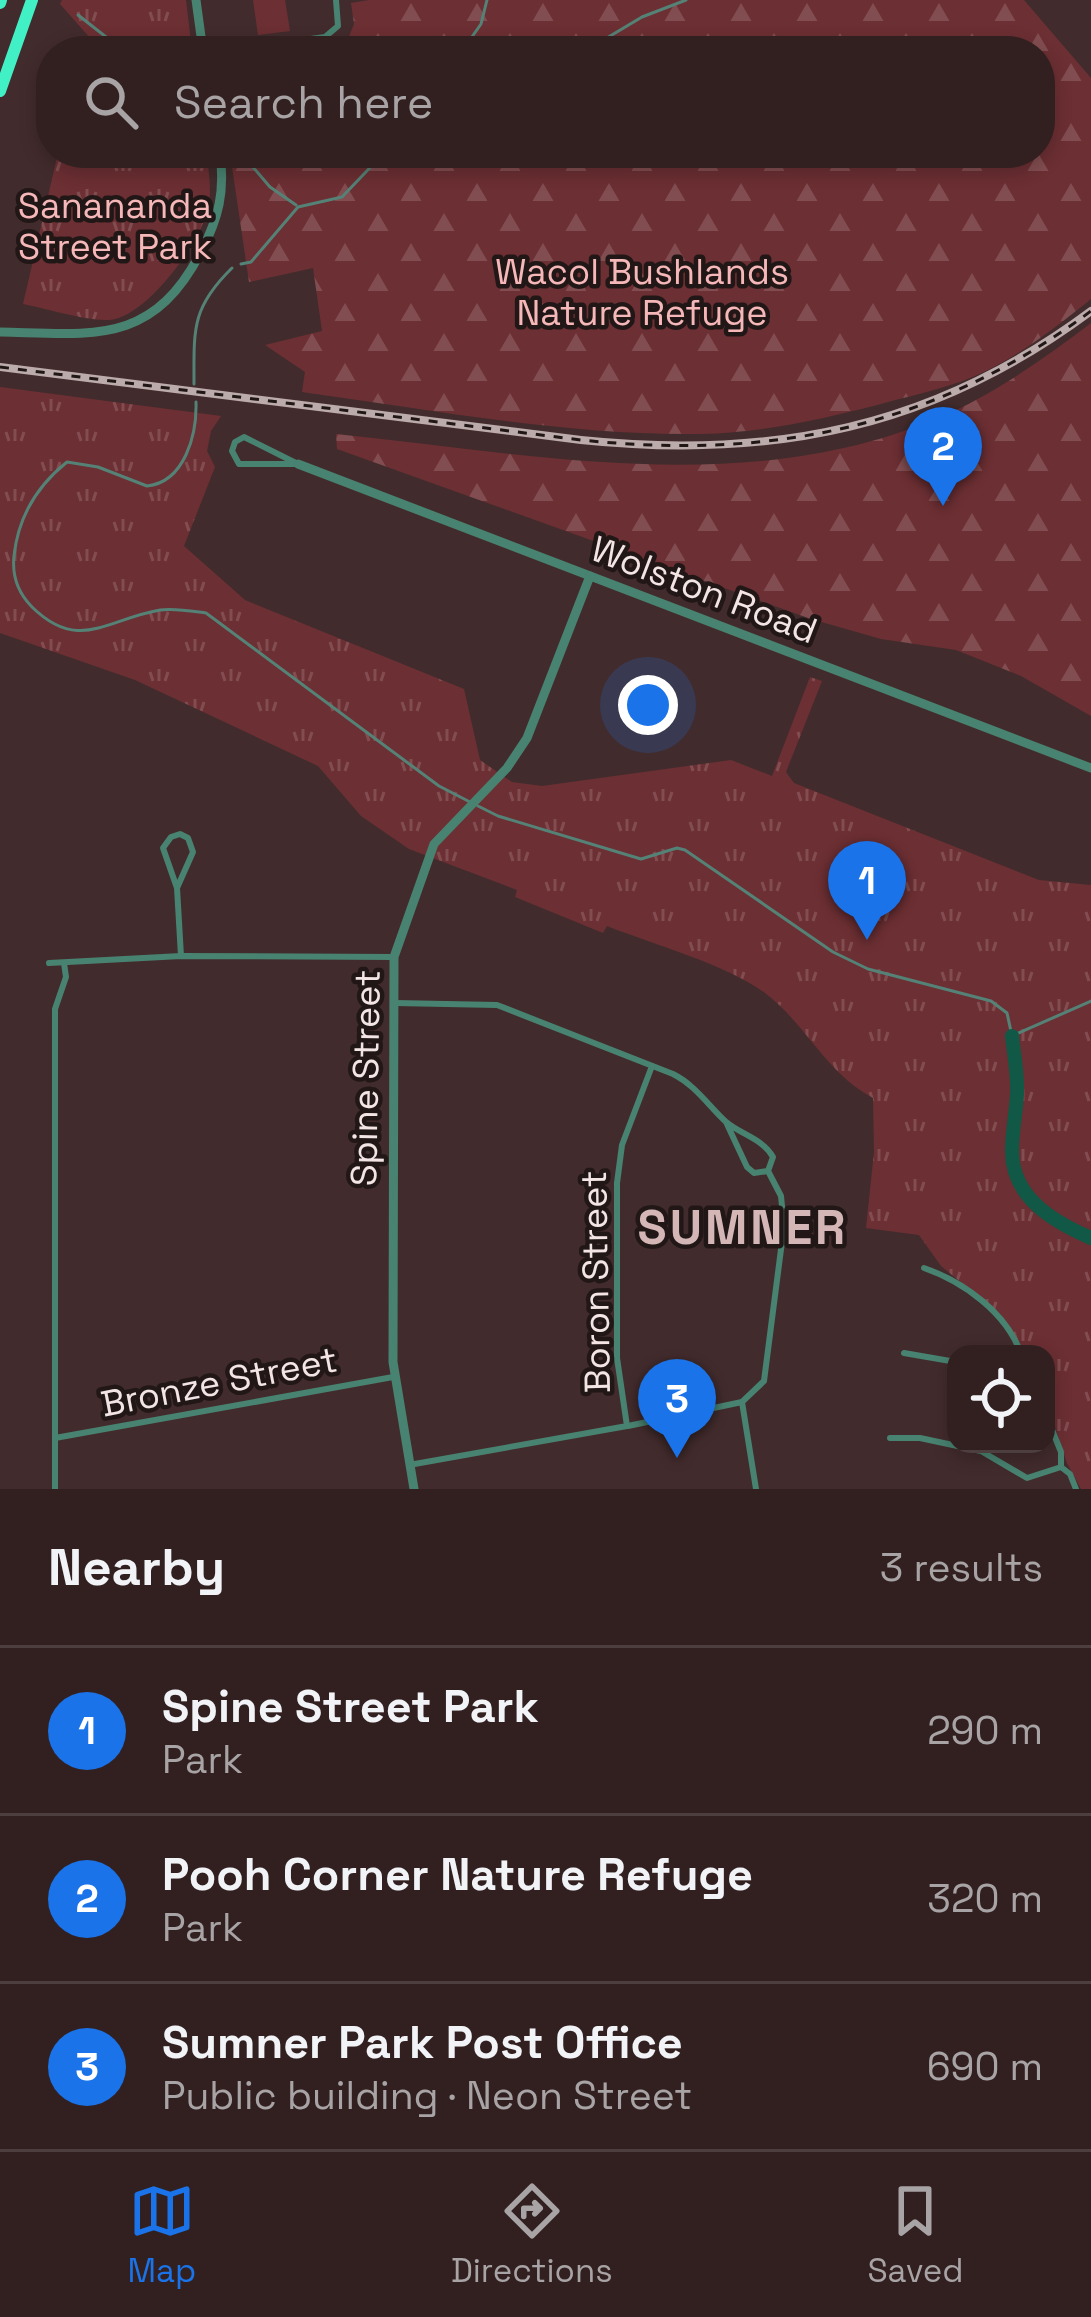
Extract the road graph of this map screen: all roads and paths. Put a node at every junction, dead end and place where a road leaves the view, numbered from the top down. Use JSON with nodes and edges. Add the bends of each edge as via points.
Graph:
{"nodes":[{"id":1,"x":32,"y":0,"type":"edge"},
{"id":2,"x":196,"y":0,"type":"edge"},
{"id":3,"x":336,"y":0,"type":"edge"},
{"id":4,"x":201,"y":36,"type":"edge"},
{"id":5,"x":327,"y":36,"type":"edge"},
{"id":6,"x":0,"y":91,"type":"edge"},
{"id":7,"x":222,"y":168,"type":"edge"},
{"id":8,"x":0,"y":332,"type":"edge"},
{"id":9,"x":298,"y":464,"type":"junction"},
{"id":10,"x":590,"y":576,"type":"junction"},
{"id":11,"x":1091,"y":768,"type":"edge"},
{"id":12,"x":177,"y":888,"type":"junction"},
{"id":13,"x":181,"y":956,"type":"junction"},
{"id":14,"x":394,"y":957,"type":"junction"},
{"id":15,"x":49,"y":963,"type":"dead end"},
{"id":16,"x":64,"y":963,"type":"junction"},
{"id":17,"x":392,"y":1003,"type":"junction"},
{"id":18,"x":652,"y":1066,"type":"junction"},
{"id":19,"x":726,"y":1122,"type":"junction"},
{"id":20,"x":768,"y":1171,"type":"junction"},
{"id":21,"x":925,"y":1268,"type":"dead end"},
{"id":22,"x":1015,"y":1345,"type":"edge"},
{"id":23,"x":904,"y":1353,"type":"dead end"},
{"id":24,"x":947,"y":1360,"type":"edge"},
{"id":25,"x":393,"y":1378,"type":"junction"},
{"id":26,"x":742,"y":1402,"type":"junction"},
{"id":27,"x":627,"y":1426,"type":"junction"},
{"id":28,"x":1055,"y":1437,"type":"edge"},
{"id":29,"x":55,"y":1438,"type":"junction"},
{"id":30,"x":890,"y":1438,"type":"dead end"},
{"id":31,"x":409,"y":1466,"type":"junction"},
{"id":32,"x":1061,"y":1467,"type":"junction"},
{"id":33,"x":55,"y":1489,"type":"edge"},
{"id":34,"x":414,"y":1489,"type":"edge"},
{"id":35,"x":756,"y":1489,"type":"edge"},
{"id":36,"x":1076,"y":1489,"type":"edge"}],
"edges":[{"from":1,"to":6,"type":"highway"},
{"from":2,"to":4,"type":"street"},
{"from":3,"to":5,"type":"street","via":[[338,26]]},
{"from":7,"to":8,"type":"street","via":[[224,193],[211,233],[166,305],[113,330]]},
{"from":9,"to":9,"type":"street","name":"Wolston Road","via":[[248,466],[232,451],[239,439],[253,438]]},
{"from":9,"to":10,"type":"street","name":"Wolston Road"},
{"from":10,"to":11,"type":"street","name":"Wolston Road"},
{"from":10,"to":14,"type":"street","name":"Spine Street","via":[[529,734],[434,844]]},
{"from":12,"to":12,"type":"street","via":[[163,848],[180,834],[193,852]]},
{"from":12,"to":13,"type":"street"},
{"from":13,"to":14,"type":"street"},
{"from":13,"to":16,"type":"street"},
{"from":14,"to":17,"type":"street","name":"Spine Street"},
{"from":15,"to":16,"type":"street"},
{"from":16,"to":29,"type":"street","via":[[55,1009]]},
{"from":17,"to":18,"type":"street","via":[[497,1005]]},
{"from":17,"to":25,"type":"street","name":"Spine Street"},
{"from":18,"to":19,"type":"street","via":[[683,1079]]},
{"from":18,"to":27,"type":"street","name":"Boron Street","via":[[617,1184],[617,1358]]},
{"from":19,"to":20,"type":"street","via":[[747,1168]]},
{"from":19,"to":20,"type":"street","via":[[769,1149]]},
{"from":20,"to":26,"type":"street","via":[[784,1212],[770,1355],[764,1381]]},
{"from":21,"to":22,"type":"street","via":[[955,1280],[994,1313]]},
{"from":23,"to":24,"type":"street"},
{"from":25,"to":29,"type":"street","name":"Bronze Street"},
{"from":25,"to":31,"type":"street","name":"Spine Street"},
{"from":26,"to":27,"type":"street"},
{"from":26,"to":35,"type":"street"},
{"from":27,"to":31,"type":"street","name":"Boron Street"},
{"from":28,"to":32,"type":"street"},
{"from":29,"to":33,"type":"street"},
{"from":30,"to":32,"type":"street","via":[[982,1451],[1027,1478]]},
{"from":31,"to":34,"type":"street","name":"Spine Street"},
{"from":32,"to":36,"type":"street"}]}
